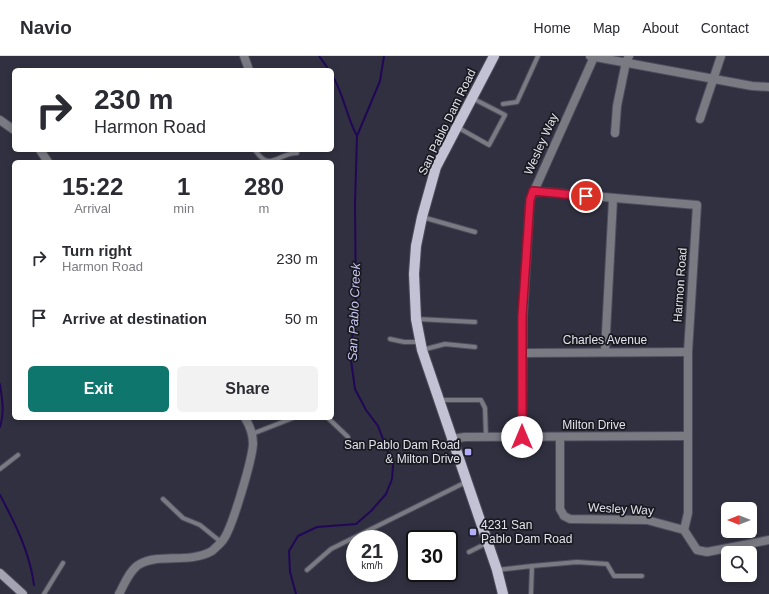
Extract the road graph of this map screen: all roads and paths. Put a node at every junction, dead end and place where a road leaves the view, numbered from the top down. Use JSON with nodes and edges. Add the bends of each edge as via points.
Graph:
{"nodes":[{"id":1,"x":244,"y":56,"type":"edge"},
{"id":2,"x":494,"y":56,"type":"edge"},
{"id":3,"x":538,"y":56,"type":"edge"},
{"id":4,"x":592,"y":56,"type":"edge"},
{"id":5,"x":721,"y":56,"type":"edge"},
{"id":6,"x":627,"y":59,"type":"edge"},
{"id":7,"x":248,"y":68,"type":"edge"},
{"id":8,"x":713,"y":77,"type":"junction"},
{"id":9,"x":769,"y":87,"type":"edge"},
{"id":10,"x":472,"y":98,"type":"junction"},
{"id":11,"x":503,"y":104,"type":"dead end"},
{"id":12,"x":700,"y":119,"type":"dead end"},
{"id":13,"x":0,"y":120,"type":"edge"},
{"id":14,"x":456,"y":127,"type":"junction"},
{"id":15,"x":12,"y":129,"type":"edge"},
{"id":16,"x":615,"y":133,"type":"dead end"},
{"id":17,"x":257,"y":152,"type":"edge"},
{"id":18,"x":297,"y":153,"type":"dead end"},
{"id":19,"x":266,"y":160,"type":"edge"},
{"id":20,"x":275,"y":160,"type":"edge"},
{"id":21,"x":533,"y":191,"type":"junction"},
{"id":22,"x":613,"y":199,"type":"junction"},
{"id":23,"x":422,"y":217,"type":"junction"},
{"id":24,"x":475,"y":232,"type":"dead end"},
{"id":25,"x":416,"y":319,"type":"junction"},
{"id":26,"x":475,"y":322,"type":"dead end"},
{"id":27,"x":390,"y":339,"type":"dead end"},
{"id":28,"x":421,"y":346,"type":"junction"},
{"id":29,"x":476,"y":347,"type":"dead end"},
{"id":30,"x":605,"y":352,"type":"junction"},
{"id":31,"x":688,"y":352,"type":"junction"},
{"id":32,"x":523,"y":353,"type":"junction"},
{"id":33,"x":438,"y":400,"type":"junction"},
{"id":34,"x":246,"y":420,"type":"edge"},
{"id":35,"x":288,"y":420,"type":"edge"},
{"id":36,"x":330,"y":420,"type":"edge"},
{"id":37,"x":252,"y":434,"type":"junction"},
{"id":38,"x":688,"y":436,"type":"junction"},
{"id":39,"x":348,"y":437,"type":"dead end"},
{"id":40,"x":486,"y":437,"type":"junction"},
{"id":41,"x":522,"y":437,"type":"junction"},
{"id":42,"x":560,"y":437,"type":"junction"},
{"id":43,"x":451,"y":439,"type":"junction"},
{"id":44,"x":18,"y":455,"type":"dead end"},
{"id":45,"x":0,"y":469,"type":"edge"},
{"id":46,"x":466,"y":482,"type":"junction"},
{"id":47,"x":163,"y":499,"type":"dead end"},
{"id":48,"x":684,"y":530,"type":"junction"},
{"id":49,"x":769,"y":540,"type":"edge"},
{"id":50,"x":221,"y":542,"type":"junction"},
{"id":51,"x":488,"y":543,"type":"junction"},
{"id":52,"x":470,"y":552,"type":"dead end"},
{"id":53,"x":63,"y":562,"type":"dead end"},
{"id":54,"x":532,"y":566,"type":"junction"},
{"id":55,"x":307,"y":570,"type":"dead end"},
{"id":56,"x":497,"y":570,"type":"junction"},
{"id":57,"x":0,"y":573,"type":"edge"},
{"id":58,"x":642,"y":576,"type":"dead end"},
{"id":59,"x":23,"y":594,"type":"edge"},
{"id":60,"x":44,"y":594,"type":"edge"},
{"id":61,"x":119,"y":594,"type":"edge"},
{"id":62,"x":503,"y":594,"type":"edge"},
{"id":63,"x":531,"y":594,"type":"edge"}],
"edges":[{"from":1,"to":7,"type":"street"},
{"from":2,"to":10,"type":"main road","name":"San Pablo Dam Road"},
{"from":3,"to":11,"type":"lane","via":[[516,102]]},
{"from":4,"to":6,"type":"street"},
{"from":4,"to":21,"type":"street","name":"Wesley Way"},
{"from":5,"to":8,"type":"street"},
{"from":6,"to":8,"type":"street"},
{"from":6,"to":16,"type":"street","via":[[617,106]]},
{"from":8,"to":9,"type":"street","via":[[752,86]]},
{"from":8,"to":12,"type":"street"},
{"from":10,"to":14,"type":"main road","name":"San Pablo Dam Road"},
{"from":10,"to":14,"type":"lane","via":[[505,115],[493,139],[489,145]]},
{"from":13,"to":15,"type":"street"},
{"from":14,"to":23,"type":"main road","name":"San Pablo Dam Road","via":[[436,167]]},
{"from":17,"to":19,"type":"lane"},
{"from":18,"to":20,"type":"lane"},
{"from":21,"to":22,"type":"street","name":"Harmon Road"},
{"from":21,"to":32,"type":"street","name":"Wesley Way","via":[[530,200],[525,272]]},
{"from":22,"to":30,"type":"street"},
{"from":22,"to":31,"type":"street","name":"Harmon Road","via":[[697,205]]},
{"from":23,"to":24,"type":"lane"},
{"from":23,"to":25,"type":"main road","name":"San Pablo Dam Road","via":[[414,274]]},
{"from":25,"to":26,"type":"lane"},
{"from":25,"to":28,"type":"main road","name":"San Pablo Dam Road"},
{"from":27,"to":28,"type":"lane"},
{"from":28,"to":29,"type":"lane","via":[[445,344]]},
{"from":28,"to":33,"type":"main road","name":"San Pablo Dam Road"},
{"from":30,"to":31,"type":"street","name":"Charles Avenue"},
{"from":30,"to":32,"type":"street","name":"Charles Avenue"},
{"from":31,"to":38,"type":"street","name":"Harmon Road"},
{"from":32,"to":41,"type":"street","name":"Wesley Way"},
{"from":33,"to":40,"type":"lane","via":[[481,400],[485,408]]},
{"from":33,"to":43,"type":"main road","name":"San Pablo Dam Road"},
{"from":34,"to":37,"type":"street"},
{"from":35,"to":37,"type":"lane"},
{"from":36,"to":39,"type":"lane"},
{"from":37,"to":50,"type":"street","via":[[250,461],[230,528]]},
{"from":38,"to":42,"type":"street","name":"Milton Drive"},
{"from":38,"to":48,"type":"street","name":"Harmon Road","via":[[688,513]]},
{"from":40,"to":41,"type":"street","name":"Milton Drive"},
{"from":40,"to":43,"type":"street","name":"Milton Drive","via":[[465,436]]},
{"from":41,"to":42,"type":"street","name":"Milton Drive"},
{"from":42,"to":48,"type":"street","name":"Wesley Way","via":[[560,509],[564,516],[570,519],[647,520]]},
{"from":43,"to":46,"type":"main road","name":"San Pablo Dam Road"},
{"from":44,"to":45,"type":"lane"},
{"from":46,"to":51,"type":"main road","name":"San Pablo Dam Road"},
{"from":46,"to":55,"type":"lane","via":[[331,549]]},
{"from":47,"to":50,"type":"lane","via":[[183,518],[200,524]]},
{"from":48,"to":49,"type":"street","via":[[697,550],[707,552]]},
{"from":50,"to":61,"type":"street","via":[[201,555],[139,564]]},
{"from":51,"to":52,"type":"lane"},
{"from":51,"to":56,"type":"main road","name":"San Pablo Dam Road"},
{"from":53,"to":60,"type":"lane"},
{"from":54,"to":56,"type":"lane"},
{"from":54,"to":58,"type":"lane","via":[[577,562],[607,564],[614,576]]},
{"from":54,"to":63,"type":"lane"},
{"from":56,"to":62,"type":"main road","name":"San Pablo Dam Road"},
{"from":57,"to":59,"type":"main road"}]}
